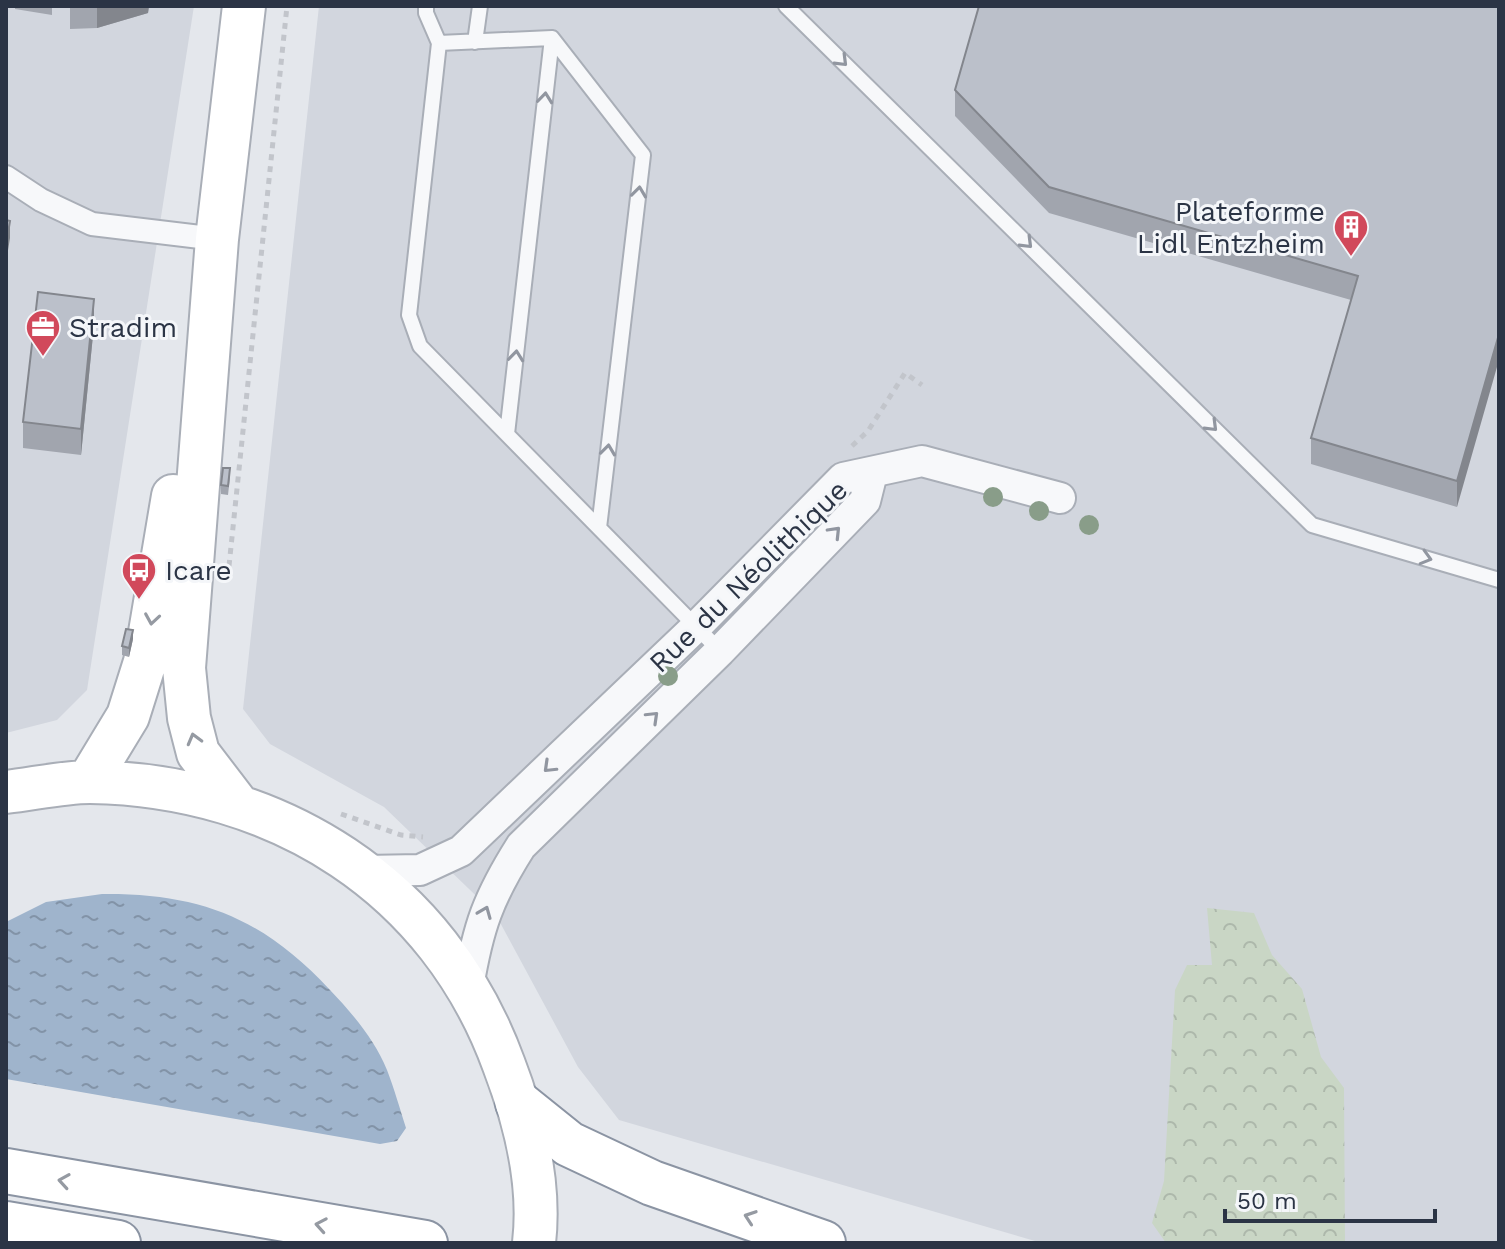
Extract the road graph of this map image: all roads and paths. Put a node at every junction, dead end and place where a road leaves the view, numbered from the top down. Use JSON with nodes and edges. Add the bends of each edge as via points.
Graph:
{"nodes":[{"id":1,"x":244,"y":6,"type":"edge"},
{"id":2,"x":287,"y":6,"type":"edge"},
{"id":3,"x":426,"y":6,"type":"edge"},
{"id":4,"x":480,"y":6,"type":"edge"},
{"id":5,"x":786,"y":6,"type":"edge"},
{"id":6,"x":552,"y":38,"type":"junction"},
{"id":7,"x":475,"y":42,"type":"junction"},
{"id":8,"x":439,"y":43,"type":"junction"},
{"id":9,"x":6,"y":177,"type":"edge"},
{"id":10,"x":217,"y":239,"type":"junction"},
{"id":11,"x":507,"y":434,"type":"junction"},
{"id":12,"x":872,"y":473,"type":"junction"},
{"id":13,"x":1060,"y":498,"type":"dead end"},
{"id":14,"x":599,"y":528,"type":"junction"},
{"id":15,"x":229,"y":568,"type":"dead end"},
{"id":16,"x":1499,"y":580,"type":"edge"},
{"id":17,"x":697,"y":626,"type":"junction"},
{"id":18,"x":720,"y":651,"type":"junction"},
{"id":19,"x":88,"y":782,"type":"junction"},
{"id":20,"x":6,"y":792,"type":"edge"},
{"id":21,"x":237,"y":804,"type":"junction"},
{"id":22,"x":334,"y":812,"type":"dead end"},
{"id":23,"x":430,"y":838,"type":"dead end"},
{"id":24,"x":364,"y":871,"type":"junction"},
{"id":25,"x":468,"y":987,"type":"junction"},
{"id":26,"x":518,"y":1103,"type":"junction"},
{"id":27,"x":6,"y":1171,"type":"edge"},
{"id":28,"x":6,"y":1224,"type":"edge"},
{"id":29,"x":118,"y":1243,"type":"edge"},
{"id":30,"x":425,"y":1243,"type":"edge"},
{"id":31,"x":534,"y":1243,"type":"edge"},
{"id":32,"x":823,"y":1243,"type":"edge"}],
"edges":[{"from":1,"to":10,"type":"main road"},
{"from":2,"to":15,"type":"path"},
{"from":3,"to":8,"type":"lane"},
{"from":4,"to":7,"type":"lane"},
{"from":5,"to":16,"type":"lane","one_way":true,"via":[[1312,525]]},
{"from":6,"to":7,"type":"lane"},
{"from":11,"to":6,"type":"lane","one_way":true},
{"from":14,"to":6,"type":"lane","one_way":true,"via":[[643,155]]},
{"from":7,"to":8,"type":"lane"},
{"from":8,"to":11,"type":"lane","via":[[409,315],[420,346]]},
{"from":9,"to":10,"type":"street","via":[[92,224]]},
{"from":10,"to":19,"type":"main road","one_way":true,"via":[[145,662],[128,716]]},
{"from":21,"to":10,"type":"main road","one_way":true,"via":[[198,753],[184,668]]},
{"from":11,"to":14,"type":"lane"},
{"from":12,"to":13,"type":"street","via":[[922,461]]},
{"from":12,"to":17,"type":"street","name":"Rue du Néolithique","via":[[843,478]]},
{"from":18,"to":12,"type":"street","name":"Rue du Néolithique","one_way":true,"via":[[865,501]]},
{"from":14,"to":17,"type":"lane"},
{"from":17,"to":18,"type":"lane"},
{"from":17,"to":24,"type":"street","name":"Rue du Néolithique","one_way":true,"via":[[461,851],[420,870]]},
{"from":25,"to":18,"type":"street","name":"Rue du Néolithique","one_way":true,"via":[[477,931],[496,882],[521,846]]},
{"from":19,"to":20,"type":"main road"},
{"from":19,"to":21,"type":"main road","via":[[158,787]]},
{"from":21,"to":24,"type":"main road","via":[[303,832]]},
{"from":22,"to":23,"type":"path","via":[[401,835]]},
{"from":24,"to":25,"type":"main road","via":[[421,922]]},
{"from":25,"to":26,"type":"main road"},
{"from":26,"to":31,"type":"main road","via":[[532,1166]]},
{"from":32,"to":26,"type":"highway","one_way":true,"via":[[652,1183],[569,1144]]},
{"from":30,"to":27,"type":"highway","one_way":true},
{"from":28,"to":29,"type":"highway"}]}
